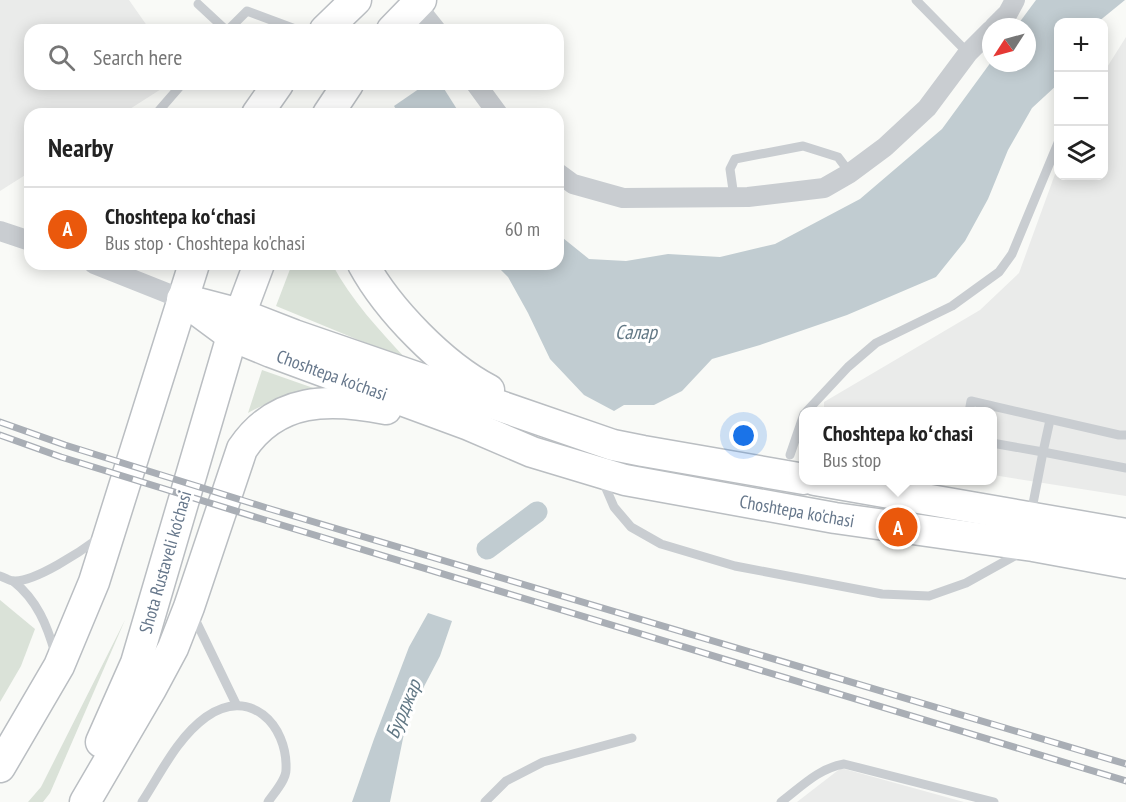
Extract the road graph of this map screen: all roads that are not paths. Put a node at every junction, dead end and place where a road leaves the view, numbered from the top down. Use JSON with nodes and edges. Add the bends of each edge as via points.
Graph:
{"nodes":[{"id":1,"x":356,"y":0,"type":"edge"},
{"id":2,"x":915,"y":0,"type":"edge"},
{"id":3,"x":1016,"y":0,"type":"edge"},
{"id":4,"x":418,"y":2,"type":"edge"},
{"id":5,"x":198,"y":4,"type":"dead end"},
{"id":6,"x":1003,"y":18,"type":"edge"},
{"id":7,"x":220,"y":24,"type":"edge"},
{"id":8,"x":233,"y":24,"type":"edge"},
{"id":9,"x":282,"y":24,"type":"edge"},
{"id":10,"x":331,"y":24,"type":"edge"},
{"id":11,"x":398,"y":24,"type":"edge"},
{"id":12,"x":432,"y":24,"type":"edge"},
{"id":13,"x":982,"y":39,"type":"edge"},
{"id":14,"x":968,"y":53,"type":"junction"},
{"id":15,"x":177,"y":90,"type":"edge"},
{"id":16,"x":274,"y":90,"type":"edge"},
{"id":17,"x":346,"y":90,"type":"edge"},
{"id":18,"x":348,"y":90,"type":"edge"},
{"id":19,"x":480,"y":90,"type":"edge"},
{"id":20,"x":161,"y":108,"type":"edge"},
{"id":21,"x":261,"y":108,"type":"edge"},
{"id":22,"x":332,"y":108,"type":"edge"},
{"id":23,"x":341,"y":108,"type":"edge"},
{"id":24,"x":494,"y":108,"type":"edge"},
{"id":25,"x":1054,"y":155,"type":"edge"},
{"id":26,"x":850,"y":173,"type":"junction"},
{"id":27,"x":564,"y":177,"type":"edge"},
{"id":28,"x":734,"y":197,"type":"junction"},
{"id":29,"x":0,"y":231,"type":"edge"},
{"id":30,"x":24,"y":239,"type":"edge"},
{"id":31,"x":109,"y":270,"type":"edge"},
{"id":32,"x":192,"y":270,"type":"edge"},
{"id":33,"x":258,"y":270,"type":"edge"},
{"id":34,"x":367,"y":270,"type":"edge"},
{"id":35,"x":182,"y":299,"type":"junction"},
{"id":36,"x":236,"y":325,"type":"junction"},
{"id":37,"x":811,"y":407,"type":"edge"},
{"id":38,"x":970,"y":407,"type":"edge"},
{"id":39,"x":996,"y":407,"type":"edge"},
{"id":40,"x":997,"y":407,"type":"edge"},
{"id":41,"x":1050,"y":420,"type":"junction"},
{"id":42,"x":547,"y":422,"type":"junction"},
{"id":43,"x":469,"y":425,"type":"junction"},
{"id":44,"x":1126,"y":435,"type":"edge"},
{"id":45,"x":997,"y":445,"type":"edge"},
{"id":46,"x":799,"y":449,"type":"edge"},
{"id":47,"x":1043,"y":452,"type":"junction"},
{"id":48,"x":796,"y":467,"type":"edge"},
{"id":49,"x":1126,"y":468,"type":"edge"},
{"id":50,"x":600,"y":474,"type":"junction"},
{"id":51,"x":844,"y":485,"type":"edge"},
{"id":52,"x":1030,"y":517,"type":"junction"},
{"id":53,"x":109,"y":530,"type":"junction"},
{"id":54,"x":1126,"y":534,"type":"edge"},
{"id":55,"x":1033,"y":546,"type":"junction"},
{"id":56,"x":1126,"y":563,"type":"edge"},
{"id":57,"x":0,"y":576,"type":"edge"},
{"id":58,"x":14,"y":581,"type":"junction"},
{"id":59,"x":189,"y":607,"type":"junction"},
{"id":60,"x":59,"y":666,"type":"junction"},
{"id":61,"x":236,"y":704,"type":"junction"},
{"id":62,"x":632,"y":738,"type":"dead end"},
{"id":63,"x":0,"y":767,"type":"edge"},
{"id":64,"x":68,"y":802,"type":"edge"},
{"id":65,"x":85,"y":802,"type":"edge"},
{"id":66,"x":142,"y":802,"type":"edge"},
{"id":67,"x":268,"y":802,"type":"edge"},
{"id":68,"x":485,"y":802,"type":"edge"},
{"id":69,"x":781,"y":802,"type":"edge"},
{"id":70,"x":994,"y":802,"type":"edge"}],
"edges":[{"from":1,"to":10,"type":"main road"},
{"from":2,"to":14,"type":"lane"},
{"from":3,"to":6,"type":"street"},
{"from":4,"to":11,"type":"main road"},
{"from":4,"to":12,"type":"street"},
{"from":5,"to":7,"type":"lane"},
{"from":8,"to":9,"type":"lane","via":[[247,11]]},
{"from":13,"to":14,"type":"street"},
{"from":14,"to":26,"type":"street","via":[[927,108]]},
{"from":15,"to":20,"type":"lane"},
{"from":16,"to":21,"type":"main road"},
{"from":17,"to":22,"type":"main road"},
{"from":18,"to":23,"type":"main road"},
{"from":19,"to":24,"type":"street"},
{"from":25,"to":37,"type":"lane","via":[[1012,254],[999,272],[951,306],[876,343]]},
{"from":26,"to":28,"type":"street","via":[[824,188]]},
{"from":26,"to":28,"type":"lane","via":[[838,156],[804,146],[735,159],[730,169]]},
{"from":27,"to":28,"type":"street","via":[[573,184],[623,198]]},
{"from":29,"to":30,"type":"street"},
{"from":31,"to":35,"type":"street"},
{"from":32,"to":35,"type":"main road"},
{"from":33,"to":36,"type":"main road","name":"Shota Rustaveli ko'chasi"},
{"from":34,"to":42,"type":"main road","via":[[425,343],[468,379]]},
{"from":35,"to":36,"type":"main road","name":"Choshtepa ko'chasi"},
{"from":35,"to":53,"type":"main road"},
{"from":36,"to":42,"type":"main road","name":"Choshtepa ko'chasi","via":[[294,335]]},
{"from":36,"to":43,"type":"main road","name":"Choshtepa ko'chasi"},
{"from":36,"to":64,"type":"main road","name":"Shota Rustaveli ko'chasi","via":[[136,663],[101,742]]},
{"from":38,"to":39,"type":"lane","via":[[971,401]]},
{"from":40,"to":41,"type":"lane"},
{"from":41,"to":44,"type":"lane"},
{"from":41,"to":47,"type":"lane"},
{"from":42,"to":48,"type":"main road","name":"Choshtepa ko'chasi","via":[[613,445]]},
{"from":43,"to":50,"type":"main road","name":"Choshtepa ko'chasi","via":[[532,452]]},
{"from":43,"to":59,"type":"main road","via":[[342,402],[301,406],[276,416],[259,428],[242,449]]},
{"from":45,"to":47,"type":"lane"},
{"from":46,"to":48,"type":"lane"},
{"from":47,"to":49,"type":"lane"},
{"from":47,"to":52,"type":"lane"},
{"from":50,"to":55,"type":"main road","name":"Choshtepa ko'chasi","via":[[835,518]]},
{"from":50,"to":55,"type":"lane","via":[[614,507],[631,527],[660,543],[735,566],[882,594],[929,596],[966,583]]},
{"from":51,"to":52,"type":"main road","name":"Choshtepa ko'chasi"},
{"from":52,"to":54,"type":"main road","name":"Choshtepa ko'chasi"},
{"from":53,"to":58,"type":"lane","via":[[55,567]]},
{"from":53,"to":60,"type":"main road"},
{"from":55,"to":56,"type":"main road","name":"Choshtepa ko'chasi"},
{"from":57,"to":58,"type":"lane"},
{"from":58,"to":60,"type":"lane","via":[[42,617]]},
{"from":59,"to":61,"type":"lane"},
{"from":59,"to":65,"type":"main road","via":[[173,648]]},
{"from":60,"to":63,"type":"main road"},
{"from":61,"to":66,"type":"lane","via":[[207,716],[183,737]]},
{"from":61,"to":67,"type":"lane","via":[[261,711],[283,740],[287,772]]},
{"from":62,"to":68,"type":"lane","via":[[543,762],[506,781]]},
{"from":69,"to":70,"type":"lane","via":[[818,773],[844,764]]}]}
